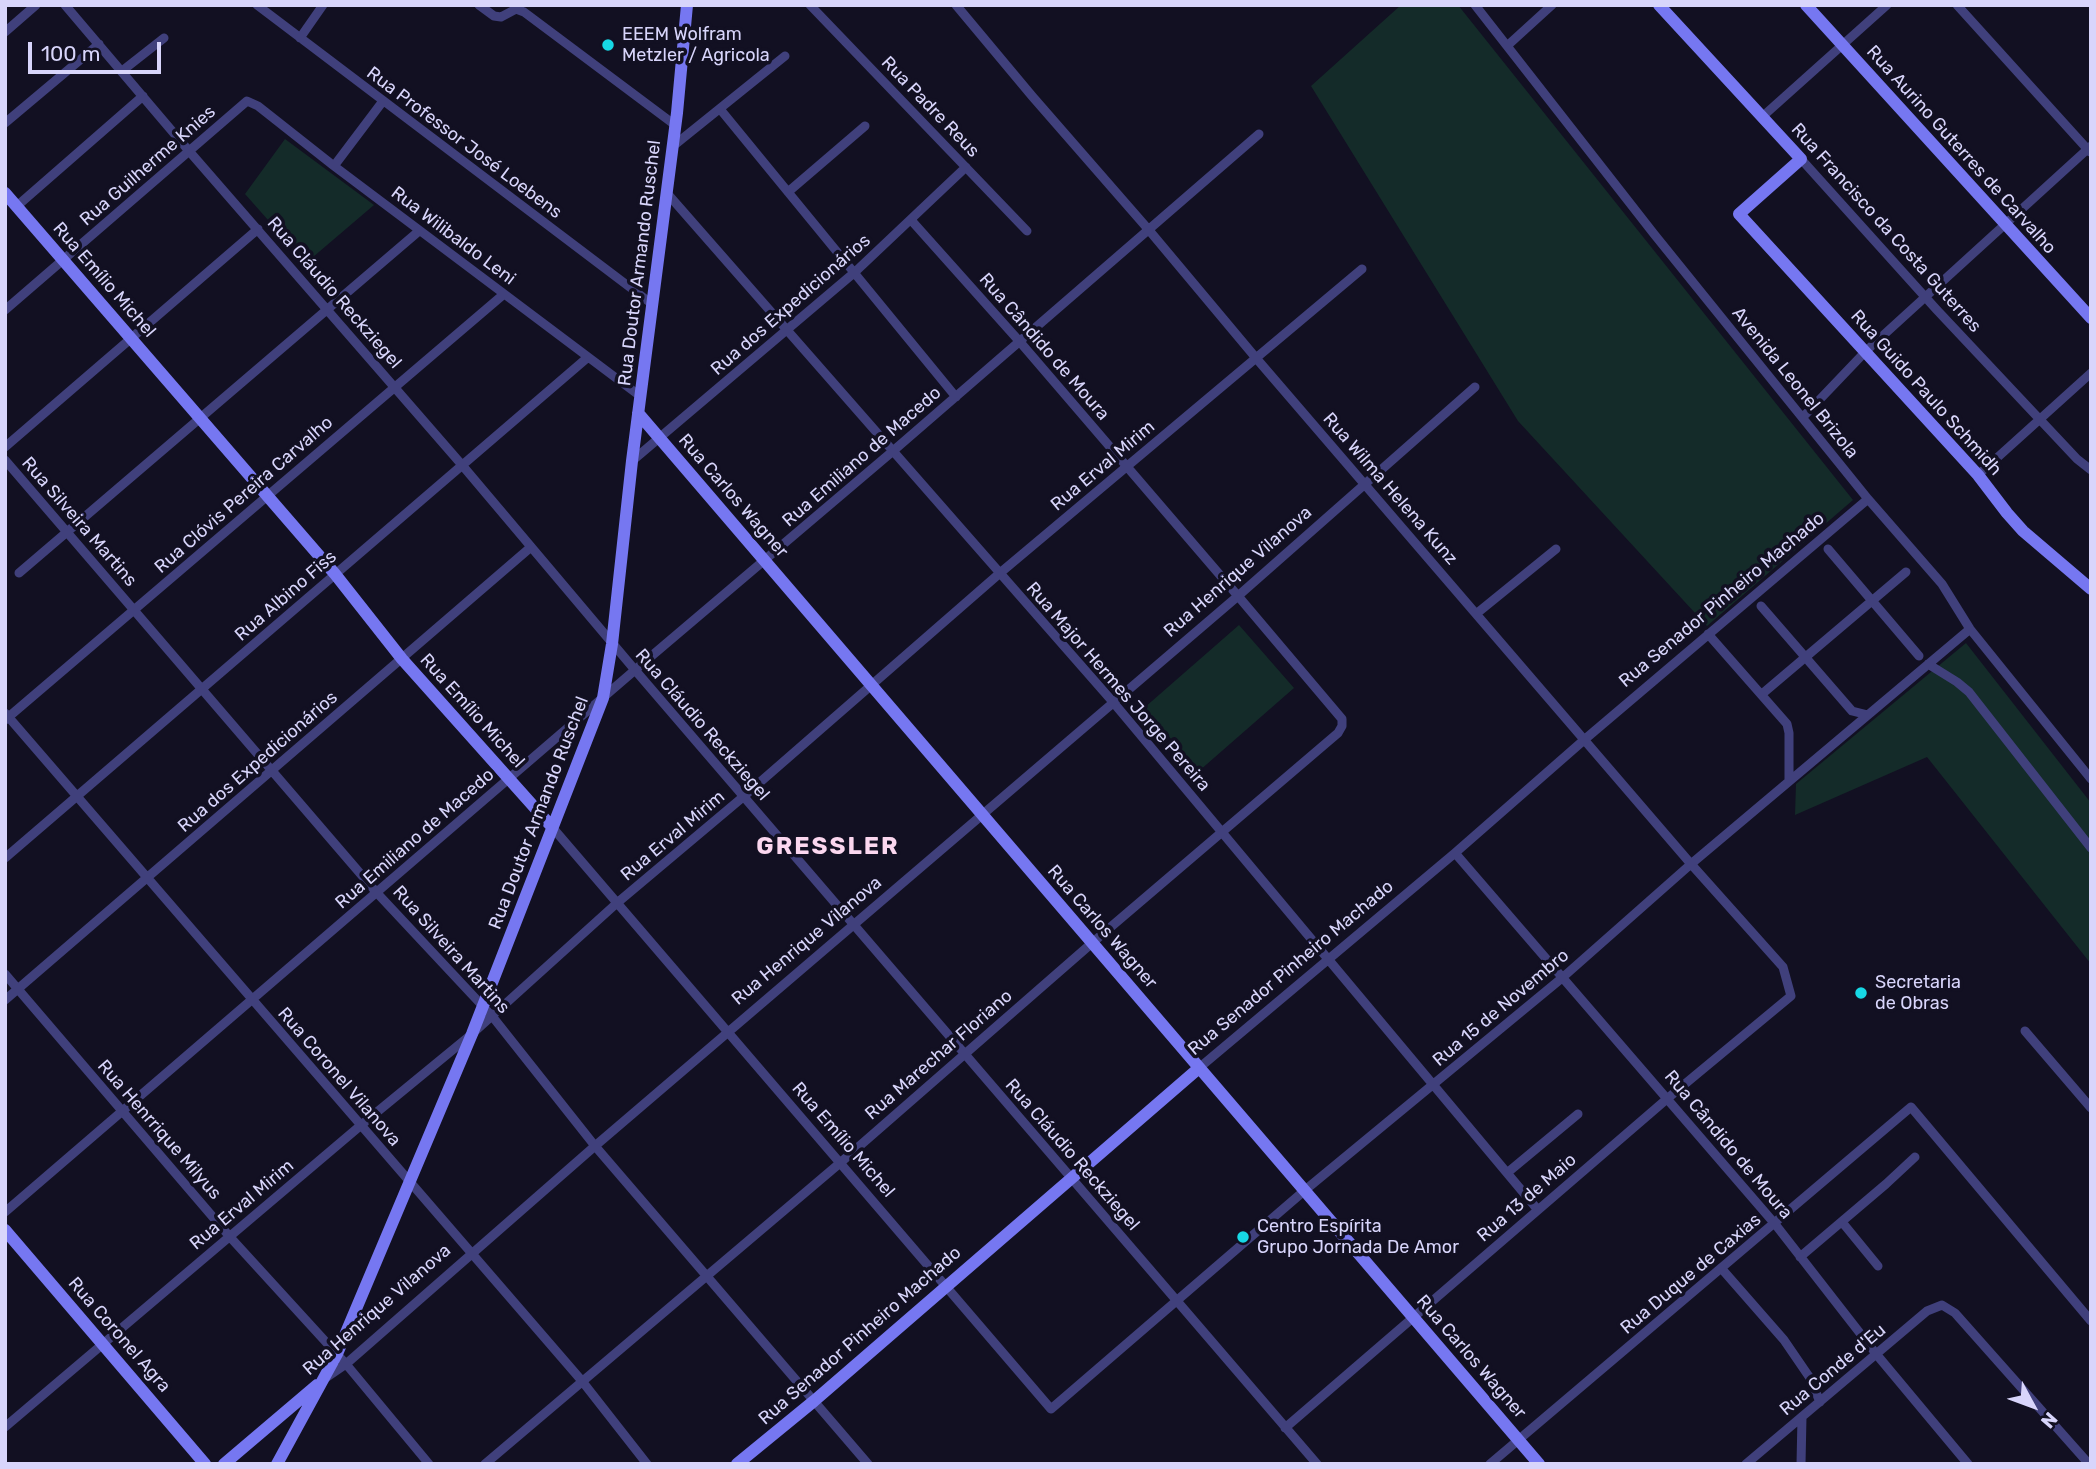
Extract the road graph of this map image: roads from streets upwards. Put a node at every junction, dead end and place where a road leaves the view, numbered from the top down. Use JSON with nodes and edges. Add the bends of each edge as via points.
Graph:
{"nodes":[{"id":1,"x":36,"y":5,"type":"edge"},
{"id":2,"x":65,"y":5,"type":"edge"},
{"id":3,"x":257,"y":5,"type":"edge"},
{"id":4,"x":323,"y":5,"type":"edge"},
{"id":5,"x":479,"y":5,"type":"edge"},
{"id":6,"x":687,"y":5,"type":"edge"},
{"id":7,"x":810,"y":5,"type":"edge"},
{"id":8,"x":956,"y":5,"type":"edge"},
{"id":9,"x":1475,"y":5,"type":"edge"},
{"id":10,"x":1552,"y":5,"type":"edge"},
{"id":11,"x":1659,"y":5,"type":"edge"},
{"id":12,"x":1806,"y":5,"type":"edge"},
{"id":13,"x":1887,"y":5,"type":"edge"},
{"id":14,"x":1957,"y":5,"type":"edge"},
{"id":15,"x":5,"y":32,"type":"edge"},
{"id":16,"x":164,"y":38,"type":"dead end"},
{"id":17,"x":300,"y":38,"type":"junction"},
{"id":18,"x":99,"y":44,"type":"junction"},
{"id":19,"x":1842,"y":45,"type":"junction"},
{"id":20,"x":1507,"y":46,"type":"junction"},
{"id":21,"x":785,"y":56,"type":"dead end"},
{"id":22,"x":122,"y":71,"type":"junction"},
{"id":23,"x":144,"y":96,"type":"junction"},
{"id":24,"x":247,"y":101,"type":"joint"},
{"id":25,"x":383,"y":102,"type":"junction"},
{"id":26,"x":720,"y":108,"type":"junction"},
{"id":27,"x":1762,"y":117,"type":"junction"},
{"id":28,"x":5,"y":123,"type":"edge"},
{"id":29,"x":675,"y":125,"type":"junction"},
{"id":30,"x":865,"y":126,"type":"dead end"},
{"id":31,"x":1259,"y":134,"type":"dead end"},
{"id":32,"x":672,"y":147,"type":"junction"},
{"id":33,"x":2090,"y":150,"type":"edge"},
{"id":34,"x":189,"y":151,"type":"junction"},
{"id":35,"x":1801,"y":159,"type":"junction"},
{"id":36,"x":334,"y":166,"type":"junction"},
{"id":37,"x":966,"y":167,"type":"junction"},
{"id":38,"x":666,"y":192,"type":"junction"},
{"id":39,"x":788,"y":192,"type":"junction"},
{"id":40,"x":5,"y":193,"type":"edge"},
{"id":41,"x":17,"y":206,"type":"junction"},
{"id":42,"x":911,"y":220,"type":"junction"},
{"id":43,"x":2005,"y":225,"type":"junction"},
{"id":44,"x":258,"y":229,"type":"junction"},
{"id":45,"x":1148,"y":229,"type":"junction"},
{"id":46,"x":419,"y":231,"type":"junction"},
{"id":47,"x":1027,"y":231,"type":"dead end"},
{"id":48,"x":63,"y":260,"type":"junction"},
{"id":49,"x":1362,"y":269,"type":"dead end"},
{"id":50,"x":855,"y":272,"type":"junction"},
{"id":51,"x":503,"y":295,"type":"junction"},
{"id":52,"x":1925,"y":297,"type":"junction"},
{"id":53,"x":652,"y":304,"type":"junction"},
{"id":54,"x":327,"y":309,"type":"junction"},
{"id":55,"x":5,"y":310,"type":"edge"},
{"id":56,"x":2091,"y":318,"type":"edge"},
{"id":57,"x":787,"y":330,"type":"junction"},
{"id":58,"x":131,"y":338,"type":"junction"},
{"id":59,"x":1020,"y":342,"type":"junction"},
{"id":60,"x":1866,"y":351,"type":"junction"},
{"id":61,"x":587,"y":358,"type":"junction"},
{"id":62,"x":1256,"y":358,"type":"junction"},
{"id":63,"x":2091,"y":373,"type":"edge"},
{"id":64,"x":395,"y":387,"type":"junction"},
{"id":65,"x":1475,"y":387,"type":"dead end"},
{"id":66,"x":640,"y":396,"type":"junction"},
{"id":67,"x":956,"y":397,"type":"junction"},
{"id":68,"x":638,"y":413,"type":"junction"},
{"id":69,"x":1802,"y":417,"type":"junction"},
{"id":70,"x":200,"y":418,"type":"junction"},
{"id":71,"x":2040,"y":419,"type":"junction"},
{"id":72,"x":660,"y":438,"type":"junction"},
{"id":73,"x":5,"y":447,"type":"edge"},
{"id":74,"x":893,"y":451,"type":"junction"},
{"id":75,"x":5,"y":460,"type":"edge"},
{"id":76,"x":632,"y":461,"type":"junction"},
{"id":77,"x":462,"y":465,"type":"junction"},
{"id":78,"x":1127,"y":466,"type":"junction"},
{"id":79,"x":2091,"y":470,"type":"edge"},
{"id":80,"x":1978,"y":475,"type":"junction"},
{"id":81,"x":1365,"y":485,"type":"junction"},
{"id":82,"x":267,"y":496,"type":"junction"},
{"id":83,"x":1868,"y":499,"type":"junction"},
{"id":84,"x":67,"y":532,"type":"junction"},
{"id":85,"x":531,"y":547,"type":"junction"},
{"id":86,"x":1556,"y":549,"type":"dead end"},
{"id":87,"x":1828,"y":549,"type":"dead end"},
{"id":88,"x":765,"y":561,"type":"junction"},
{"id":89,"x":1906,"y":572,"type":"dead end"},
{"id":90,"x":19,"y":573,"type":"dead end"},
{"id":91,"x":1000,"y":573,"type":"junction"},
{"id":92,"x":335,"y":575,"type":"junction"},
{"id":93,"x":2091,"y":589,"type":"edge"},
{"id":94,"x":1238,"y":596,"type":"junction"},
{"id":95,"x":1872,"y":601,"type":"junction"},
{"id":96,"x":1761,"y":606,"type":"dead end"},
{"id":97,"x":134,"y":610,"type":"junction"},
{"id":98,"x":1476,"y":614,"type":"junction"},
{"id":99,"x":1970,"y":629,"type":"junction"},
{"id":100,"x":1708,"y":634,"type":"junction"},
{"id":101,"x":612,"y":644,"type":"junction"},
{"id":102,"x":1919,"y":656,"type":"dead end"},
{"id":103,"x":1806,"y":657,"type":"junction"},
{"id":104,"x":402,"y":659,"type":"junction"},
{"id":105,"x":1928,"y":664,"type":"junction"},
{"id":106,"x":635,"y":670,"type":"junction"},
{"id":107,"x":871,"y":685,"type":"junction"},
{"id":108,"x":202,"y":689,"type":"junction"},
{"id":109,"x":1762,"y":694,"type":"junction"},
{"id":110,"x":603,"y":698,"type":"junction"},
{"id":111,"x":1113,"y":702,"type":"junction"},
{"id":112,"x":1868,"y":715,"type":"junction"},
{"id":113,"x":6,"y":717,"type":"edge"},
{"id":114,"x":1342,"y":719,"type":"joint"},
{"id":115,"x":1584,"y":740,"type":"junction"},
{"id":116,"x":272,"y":770,"type":"junction"},
{"id":117,"x":509,"y":779,"type":"junction"},
{"id":118,"x":2091,"y":779,"type":"edge"},
{"id":119,"x":1789,"y":782,"type":"junction"},
{"id":120,"x":78,"y":796,"type":"junction"},
{"id":121,"x":743,"y":797,"type":"junction"},
{"id":122,"x":982,"y":814,"type":"junction"},
{"id":123,"x":552,"y":827,"type":"junction"},
{"id":124,"x":1222,"y":833,"type":"junction"},
{"id":125,"x":2091,"y":848,"type":"edge"},
{"id":126,"x":1455,"y":853,"type":"junction"},
{"id":127,"x":5,"y":858,"type":"edge"},
{"id":128,"x":1691,"y":864,"type":"junction"},
{"id":129,"x":148,"y":878,"type":"junction"},
{"id":130,"x":377,"y":893,"type":"junction"},
{"id":131,"x":617,"y":903,"type":"junction"},
{"id":132,"x":854,"y":925,"type":"junction"},
{"id":133,"x":1092,"y":943,"type":"junction"},
{"id":134,"x":1328,"y":960,"type":"junction"},
{"id":135,"x":5,"y":974,"type":"edge"},
{"id":136,"x":1562,"y":978,"type":"junction"},
{"id":137,"x":18,"y":989,"type":"junction"},
{"id":138,"x":1791,"y":996,"type":"joint"},
{"id":139,"x":5,"y":1000,"type":"edge"},
{"id":140,"x":253,"y":1000,"type":"junction"},
{"id":141,"x":481,"y":1005,"type":"junction"},
{"id":142,"x":492,"y":1016,"type":"junction"},
{"id":143,"x":2025,"y":1031,"type":"dead end"},
{"id":144,"x":728,"y":1032,"type":"junction"},
{"id":145,"x":472,"y":1034,"type":"junction"},
{"id":146,"x":964,"y":1054,"type":"junction"},
{"id":147,"x":1199,"y":1068,"type":"junction"},
{"id":148,"x":1432,"y":1085,"type":"junction"},
{"id":149,"x":1668,"y":1098,"type":"junction"},
{"id":150,"x":2091,"y":1108,"type":"edge"},
{"id":151,"x":123,"y":1112,"type":"junction"},
{"id":152,"x":1578,"y":1114,"type":"dead end"},
{"id":153,"x":360,"y":1126,"type":"junction"},
{"id":154,"x":595,"y":1146,"type":"junction"},
{"id":155,"x":1915,"y":1157,"type":"dead end"},
{"id":156,"x":840,"y":1163,"type":"junction"},
{"id":157,"x":1507,"y":1173,"type":"junction"},
{"id":158,"x":1071,"y":1178,"type":"junction"},
{"id":159,"x":409,"y":1182,"type":"junction"},
{"id":160,"x":1304,"y":1191,"type":"junction"},
{"id":161,"x":1538,"y":1210,"type":"junction"},
{"id":162,"x":5,"y":1212,"type":"edge"},
{"id":163,"x":1842,"y":1222,"type":"junction"},
{"id":164,"x":1775,"y":1224,"type":"junction"},
{"id":165,"x":5,"y":1230,"type":"edge"},
{"id":166,"x":230,"y":1237,"type":"junction"},
{"id":167,"x":470,"y":1253,"type":"junction"},
{"id":168,"x":1800,"y":1257,"type":"junction"},
{"id":169,"x":1878,"y":1266,"type":"dead end"},
{"id":170,"x":1721,"y":1268,"type":"junction"},
{"id":171,"x":707,"y":1277,"type":"junction"},
{"id":172,"x":946,"y":1286,"type":"junction"},
{"id":173,"x":1177,"y":1302,"type":"junction"},
{"id":174,"x":1412,"y":1317,"type":"junction"},
{"id":175,"x":2091,"y":1321,"type":"edge"},
{"id":176,"x":104,"y":1343,"type":"junction"},
{"id":177,"x":1877,"y":1355,"type":"junction"},
{"id":178,"x":342,"y":1359,"type":"junction"},
{"id":179,"x":325,"y":1378,"type":"junction"},
{"id":180,"x":582,"y":1381,"type":"junction"},
{"id":181,"x":814,"y":1401,"type":"junction"},
{"id":182,"x":1820,"y":1402,"type":"junction"},
{"id":183,"x":1051,"y":1409,"type":"joint"},
{"id":184,"x":1802,"y":1417,"type":"junction"},
{"id":185,"x":5,"y":1427,"type":"edge"},
{"id":186,"x":1285,"y":1428,"type":"junction"},
{"id":187,"x":1518,"y":1440,"type":"junction"},
{"id":188,"x":205,"y":1464,"type":"edge"},
{"id":189,"x":224,"y":1464,"type":"edge"},
{"id":190,"x":277,"y":1464,"type":"edge"},
{"id":191,"x":429,"y":1464,"type":"edge"},
{"id":192,"x":485,"y":1464,"type":"edge"},
{"id":193,"x":647,"y":1464,"type":"edge"},
{"id":194,"x":737,"y":1464,"type":"edge"},
{"id":195,"x":868,"y":1464,"type":"edge"},
{"id":196,"x":1317,"y":1464,"type":"edge"},
{"id":197,"x":1490,"y":1464,"type":"edge"},
{"id":198,"x":1539,"y":1464,"type":"edge"},
{"id":199,"x":1746,"y":1464,"type":"edge"},
{"id":200,"x":1801,"y":1464,"type":"edge"},
{"id":201,"x":1969,"y":1464,"type":"edge"},
{"id":202,"x":2089,"y":1464,"type":"edge"}],
"edges":[{"from":1,"to":15,"type":"street"},
{"from":2,"to":18,"type":"street","name":"Rua Cláudio Reckziegel"},
{"from":3,"to":17,"type":"street","name":"Rua Professor José Loebens"},
{"from":4,"to":17,"type":"street"},
{"from":5,"to":29,"type":"street","via":[[494,16],[516,9],[524,12]]},
{"from":6,"to":29,"type":"street","name":"Rua Doutor Armando Ruschel"},
{"from":7,"to":37,"type":"street","name":"Rua Padre Reus"},
{"from":8,"to":45,"type":"street","name":"Rua Wilma Helena Kunz"},
{"from":9,"to":20,"type":"street","name":"Avenida Leonel Brizola"},
{"from":10,"to":20,"type":"street"},
{"from":11,"to":27,"type":"street","name":"Rua Francisco da Costa Guterres"},
{"from":12,"to":19,"type":"street","name":"Rua Aurino Guterres de Carvalho"},
{"from":13,"to":19,"type":"street"},
{"from":14,"to":33,"type":"street"},
{"from":16,"to":22,"type":"street"},
{"from":17,"to":25,"type":"street","name":"Rua Professor José Loebens"},
{"from":18,"to":22,"type":"street","name":"Rua Cláudio Reckziegel"},
{"from":18,"to":28,"type":"street"},
{"from":19,"to":27,"type":"street"},
{"from":19,"to":43,"type":"street","name":"Rua Aurino Guterres de Carvalho"},
{"from":20,"to":69,"type":"street","name":"Avenida Leonel Brizola"},
{"from":21,"to":26,"type":"street"},
{"from":22,"to":23,"type":"street","name":"Rua Cláudio Reckziegel"},
{"from":23,"to":34,"type":"street","name":"Rua Cláudio Reckziegel"},
{"from":23,"to":41,"type":"street"},
{"from":24,"to":34,"type":"street","name":"Rua Guilherme Knies"},
{"from":24,"to":36,"type":"street","name":"Rua Wilibaldo Leni"},
{"from":25,"to":36,"type":"street"},
{"from":25,"to":53,"type":"street","name":"Rua Professor José Loebens"},
{"from":26,"to":32,"type":"street"},
{"from":26,"to":39,"type":"street"},
{"from":27,"to":35,"type":"street","name":"Rua Francisco da Costa Guterres"},
{"from":29,"to":32,"type":"street","name":"Rua Doutor Armando Ruschel"},
{"from":30,"to":39,"type":"street"},
{"from":31,"to":45,"type":"street","name":"Rua Emiliano de Macedo"},
{"from":32,"to":38,"type":"street","name":"Rua Doutor Armando Ruschel"},
{"from":33,"to":43,"type":"street"},
{"from":34,"to":44,"type":"street","name":"Rua Cláudio Reckziegel"},
{"from":34,"to":48,"type":"street","name":"Rua Guilherme Knies"},
{"from":35,"to":52,"type":"street","name":"Rua Francisco da Costa Guterres"},
{"from":35,"to":60,"type":"street","name":"Rua Guido Paulo Schmidh","via":[[1739,214]]},
{"from":36,"to":46,"type":"street","name":"Rua Wilibaldo Leni"},
{"from":37,"to":42,"type":"street","name":"Rua dos Expedicionários"},
{"from":37,"to":47,"type":"street","name":"Rua Padre Reus"},
{"from":38,"to":53,"type":"street","name":"Rua Doutor Armando Ruschel"},
{"from":38,"to":57,"type":"street","name":"Rua Major Hermes Jorge Pereira"},
{"from":39,"to":50,"type":"street"},
{"from":40,"to":41,"type":"street","name":"Rua Emílio Michel"},
{"from":41,"to":48,"type":"street","name":"Rua Emílio Michel"},
{"from":42,"to":50,"type":"street","name":"Rua dos Expedicionários"},
{"from":42,"to":59,"type":"street","name":"Rua Cândido de Moura"},
{"from":43,"to":52,"type":"street"},
{"from":43,"to":56,"type":"street","name":"Rua Aurino Guterres de Carvalho"},
{"from":44,"to":54,"type":"street","name":"Rua Cláudio Reckziegel"},
{"from":44,"to":58,"type":"street"},
{"from":45,"to":59,"type":"street","name":"Rua Emiliano de Macedo"},
{"from":45,"to":62,"type":"street","name":"Rua Wilma Helena Kunz"},
{"from":46,"to":51,"type":"street","name":"Rua Wilibaldo Leni"},
{"from":46,"to":54,"type":"street"},
{"from":48,"to":55,"type":"street","name":"Rua Guilherme Knies"},
{"from":48,"to":58,"type":"street","name":"Rua Emílio Michel"},
{"from":49,"to":62,"type":"street","name":"Rua Erval Mirim"},
{"from":50,"to":57,"type":"street","name":"Rua dos Expedicionários"},
{"from":50,"to":67,"type":"street"},
{"from":51,"to":61,"type":"street","name":"Rua Wilibaldo Leni"},
{"from":51,"to":64,"type":"street","name":"Rua Clóvis Pereira Carvalho"},
{"from":52,"to":60,"type":"street"},
{"from":52,"to":71,"type":"street","name":"Rua Francisco da Costa Guterres"},
{"from":53,"to":66,"type":"street","name":"Rua Doutor Armando Ruschel"},
{"from":54,"to":64,"type":"street","name":"Rua Cláudio Reckziegel"},
{"from":54,"to":70,"type":"street"},
{"from":57,"to":72,"type":"street","name":"Rua dos Expedicionários"},
{"from":57,"to":74,"type":"street","name":"Rua Major Hermes Jorge Pereira"},
{"from":58,"to":70,"type":"street","name":"Rua Emílio Michel"},
{"from":58,"to":73,"type":"street"},
{"from":59,"to":67,"type":"street","name":"Rua Emiliano de Macedo"},
{"from":59,"to":78,"type":"street","name":"Rua Cândido de Moura"},
{"from":60,"to":69,"type":"street"},
{"from":60,"to":80,"type":"street","name":"Rua Guido Paulo Schmidh"},
{"from":61,"to":66,"type":"street","name":"Rua Wilibaldo Leni"},
{"from":61,"to":77,"type":"street","name":"Rua Albino Fiss"},
{"from":62,"to":78,"type":"street","name":"Rua Erval Mirim"},
{"from":62,"to":81,"type":"street","name":"Rua Wilma Helena Kunz"},
{"from":63,"to":71,"type":"street"},
{"from":64,"to":77,"type":"street","name":"Rua Cláudio Reckziegel"},
{"from":64,"to":82,"type":"street","name":"Rua Clóvis Pereira Carvalho"},
{"from":65,"to":81,"type":"street","name":"Rua Henrique Vilanova"},
{"from":66,"to":68,"type":"street","name":"Rua Doutor Armando Ruschel"},
{"from":67,"to":74,"type":"street","name":"Rua Emiliano de Macedo"},
{"from":68,"to":72,"type":"street","name":"Rua Carlos Wagner"},
{"from":68,"to":76,"type":"street","name":"Rua Doutor Armando Ruschel"},
{"from":69,"to":83,"type":"street","name":"Avenida Leonel Brizola"},
{"from":70,"to":82,"type":"street","name":"Rua Emílio Michel"},
{"from":70,"to":84,"type":"street"},
{"from":71,"to":79,"type":"street","name":"Rua Francisco da Costa Guterres"},
{"from":71,"to":80,"type":"street"},
{"from":72,"to":76,"type":"street","name":"Rua dos Expedicionários"},
{"from":72,"to":88,"type":"street","name":"Rua Carlos Wagner"},
{"from":74,"to":88,"type":"street","name":"Rua Emiliano de Macedo"},
{"from":74,"to":91,"type":"street","name":"Rua Major Hermes Jorge Pereira"},
{"from":75,"to":84,"type":"street","name":"Rua Silveira Martins"},
{"from":76,"to":101,"type":"street","name":"Rua Doutor Armando Ruschel"},
{"from":77,"to":85,"type":"street","name":"Rua Cláudio Reckziegel"},
{"from":77,"to":92,"type":"street","name":"Rua Albino Fiss"},
{"from":78,"to":91,"type":"street","name":"Rua Erval Mirim"},
{"from":78,"to":94,"type":"street","name":"Rua Cândido de Moura"},
{"from":80,"to":93,"type":"street","name":"Rua Guido Paulo Schmidh","via":[[2023,531]]},
{"from":81,"to":94,"type":"street","name":"Rua Henrique Vilanova"},
{"from":81,"to":98,"type":"street","name":"Rua Wilma Helena Kunz"},
{"from":82,"to":92,"type":"street","name":"Rua Emílio Michel"},
{"from":82,"to":97,"type":"street","name":"Rua Clóvis Pereira Carvalho"},
{"from":83,"to":99,"type":"street","name":"Avenida Leonel Brizola","via":[[1942,584]]},
{"from":83,"to":100,"type":"street","name":"Rua Senador Pinheiro Machado"},
{"from":84,"to":90,"type":"street"},
{"from":84,"to":97,"type":"street","name":"Rua Silveira Martins"},
{"from":85,"to":101,"type":"street","name":"Rua Cláudio Reckziegel"},
{"from":85,"to":104,"type":"street","name":"Rua dos Expedicionários"},
{"from":86,"to":98,"type":"street"},
{"from":87,"to":95,"type":"street"},
{"from":88,"to":106,"type":"street","name":"Rua Emiliano de Macedo"},
{"from":88,"to":107,"type":"street","name":"Rua Carlos Wagner"},
{"from":89,"to":95,"type":"street"},
{"from":91,"to":107,"type":"street","name":"Rua Erval Mirim"},
{"from":91,"to":111,"type":"street","name":"Rua Major Hermes Jorge Pereira"},
{"from":92,"to":104,"type":"street","name":"Rua Emílio Michel"},
{"from":92,"to":108,"type":"street","name":"Rua Albino Fiss"},
{"from":94,"to":111,"type":"street","name":"Rua Henrique Vilanova"},
{"from":94,"to":114,"type":"street","name":"Rua Cândido de Moura"},
{"from":95,"to":102,"type":"street"},
{"from":95,"to":103,"type":"street"},
{"from":96,"to":103,"type":"street"},
{"from":97,"to":108,"type":"street","name":"Rua Silveira Martins"},
{"from":97,"to":113,"type":"street","name":"Rua Clóvis Pereira Carvalho"},
{"from":98,"to":115,"type":"street","name":"Rua Wilma Helena Kunz"},
{"from":99,"to":105,"type":"street","name":"Rua 15 de Novembro"},
{"from":99,"to":118,"type":"street","name":"Avenida Leonel Brizola"},
{"from":100,"to":109,"type":"street"},
{"from":100,"to":115,"type":"street","name":"Rua Senador Pinheiro Machado"},
{"from":101,"to":106,"type":"street","name":"Rua Cláudio Reckziegel"},
{"from":101,"to":110,"type":"street","name":"Rua Doutor Armando Ruschel"},
{"from":103,"to":109,"type":"street"},
{"from":103,"to":112,"type":"street","via":[[1853,711]]},
{"from":104,"to":116,"type":"street","name":"Rua dos Expedicionários"},
{"from":104,"to":117,"type":"street","name":"Rua Emílio Michel"},
{"from":105,"to":112,"type":"street","name":"Rua 15 de Novembro"},
{"from":105,"to":125,"type":"street","via":[[1969,692]]},
{"from":106,"to":110,"type":"street","name":"Rua Emiliano de Macedo"},
{"from":106,"to":121,"type":"street","name":"Rua Cláudio Reckziegel"},
{"from":107,"to":121,"type":"street","name":"Rua Erval Mirim"},
{"from":107,"to":122,"type":"street","name":"Rua Carlos Wagner"},
{"from":108,"to":116,"type":"street","name":"Rua Silveira Martins"},
{"from":108,"to":120,"type":"street","name":"Rua Albino Fiss"},
{"from":109,"to":119,"type":"street","via":[[1787,724]]},
{"from":110,"to":117,"type":"street","name":"Rua Emiliano de Macedo"},
{"from":110,"to":123,"type":"street","name":"Rua Doutor Armando Ruschel"},
{"from":111,"to":122,"type":"street","name":"Rua Henrique Vilanova"},
{"from":111,"to":124,"type":"street","name":"Rua Major Hermes Jorge Pereira"},
{"from":112,"to":119,"type":"street","name":"Rua 15 de Novembro"},
{"from":113,"to":120,"type":"street","name":"Rua Coronel Vilanova"},
{"from":114,"to":124,"type":"street","name":"Rua Marechar Floriano","via":[[1338,733]]},
{"from":115,"to":126,"type":"street","name":"Rua Senador Pinheiro Machado"},
{"from":115,"to":128,"type":"street","name":"Rua Wilma Helena Kunz"},
{"from":116,"to":129,"type":"street","name":"Rua dos Expedicionários"},
{"from":116,"to":130,"type":"street","name":"Rua Silveira Martins"},
{"from":117,"to":123,"type":"street","name":"Rua Emílio Michel"},
{"from":117,"to":130,"type":"street","name":"Rua Emiliano de Macedo"},
{"from":119,"to":128,"type":"street","name":"Rua 15 de Novembro"},
{"from":120,"to":127,"type":"street","name":"Rua Albino Fiss"},
{"from":120,"to":129,"type":"street","name":"Rua Coronel Vilanova"},
{"from":121,"to":131,"type":"street","name":"Rua Erval Mirim"},
{"from":121,"to":132,"type":"street","name":"Rua Cláudio Reckziegel"},
{"from":122,"to":132,"type":"street","name":"Rua Henrique Vilanova"},
{"from":122,"to":133,"type":"street","name":"Rua Carlos Wagner"},
{"from":123,"to":131,"type":"street","name":"Rua Emílio Michel"},
{"from":123,"to":141,"type":"street","name":"Rua Doutor Armando Ruschel"},
{"from":124,"to":133,"type":"street","name":"Rua Marechar Floriano"},
{"from":124,"to":134,"type":"street","name":"Rua Major Hermes Jorge Pereira"},
{"from":126,"to":134,"type":"street","name":"Rua Senador Pinheiro Machado"},
{"from":126,"to":136,"type":"street","name":"Rua Cândido de Moura"},
{"from":128,"to":136,"type":"street","name":"Rua 15 de Novembro"},
{"from":128,"to":138,"type":"street","name":"Rua Wilma Helena Kunz","via":[[1783,967]]},
{"from":129,"to":137,"type":"street","name":"Rua dos Expedicionários"},
{"from":129,"to":140,"type":"street","name":"Rua Coronel Vilanova"},
{"from":130,"to":140,"type":"street","name":"Rua Emiliano de Macedo"},
{"from":130,"to":141,"type":"street","name":"Rua Silveira Martins"},
{"from":131,"to":142,"type":"street","name":"Rua Erval Mirim"},
{"from":131,"to":144,"type":"street","name":"Rua Emílio Michel"},
{"from":132,"to":144,"type":"street","name":"Rua Henrique Vilanova"},
{"from":132,"to":146,"type":"street","name":"Rua Cláudio Reckziegel"},
{"from":133,"to":146,"type":"street","name":"Rua Marechar Floriano"},
{"from":133,"to":147,"type":"street","name":"Rua Carlos Wagner"},
{"from":134,"to":147,"type":"street","name":"Rua Senador Pinheiro Machado"},
{"from":134,"to":148,"type":"street","name":"Rua Major Hermes Jorge Pereira"},
{"from":135,"to":137,"type":"street","name":"Rua Henrrique Milyus"},
{"from":136,"to":148,"type":"street","name":"Rua 15 de Novembro"},
{"from":136,"to":149,"type":"street","name":"Rua Cândido de Moura"},
{"from":137,"to":139,"type":"street","name":"Rua dos Expedicionários"},
{"from":137,"to":151,"type":"street","name":"Rua Henrrique Milyus"},
{"from":138,"to":149,"type":"street","name":"Rua 13 de Maio"},
{"from":140,"to":151,"type":"street","name":"Rua Emiliano de Macedo"},
{"from":140,"to":153,"type":"street","name":"Rua Coronel Vilanova"},
{"from":141,"to":142,"type":"street","name":"Rua Silveira Martins"},
{"from":141,"to":145,"type":"street","name":"Rua Doutor Armando Ruschel"},
{"from":142,"to":145,"type":"street","name":"Rua Erval Mirim"},
{"from":142,"to":154,"type":"street","name":"Rua Silveira Martins"},
{"from":143,"to":150,"type":"street"},
{"from":144,"to":154,"type":"street","name":"Rua Henrique Vilanova"},
{"from":144,"to":156,"type":"street","name":"Rua Emílio Michel"},
{"from":145,"to":153,"type":"street","name":"Rua Erval Mirim"},
{"from":145,"to":159,"type":"street","name":"Rua Doutor Armando Ruschel"},
{"from":146,"to":156,"type":"street","name":"Rua Marechar Floriano"},
{"from":146,"to":158,"type":"street","name":"Rua Cláudio Reckziegel"},
{"from":147,"to":158,"type":"street","name":"Rua Senador Pinheiro Machado"},
{"from":147,"to":160,"type":"street","name":"Rua Carlos Wagner"},
{"from":148,"to":157,"type":"street","name":"Rua Major Hermes Jorge Pereira"},
{"from":148,"to":160,"type":"street","name":"Rua 15 de Novembro"},
{"from":149,"to":161,"type":"street","name":"Rua 13 de Maio"},
{"from":149,"to":164,"type":"street","name":"Rua Cândido de Moura"},
{"from":151,"to":162,"type":"street","name":"Rua Emiliano de Macedo"},
{"from":151,"to":166,"type":"street","name":"Rua Henrrique Milyus"},
{"from":152,"to":157,"type":"street"},
{"from":153,"to":159,"type":"street","name":"Rua Coronel Vilanova"},
{"from":153,"to":166,"type":"street","name":"Rua Erval Mirim"},
{"from":154,"to":167,"type":"street","name":"Rua Henrique Vilanova"},
{"from":154,"to":171,"type":"street","name":"Rua Silveira Martins"},
{"from":155,"to":163,"type":"street"},
{"from":156,"to":171,"type":"street","name":"Rua Marechar Floriano"},
{"from":156,"to":172,"type":"street","name":"Rua Emílio Michel"},
{"from":157,"to":161,"type":"street","name":"Rua Major Hermes Jorge Pereira"},
{"from":158,"to":172,"type":"street","name":"Rua Senador Pinheiro Machado"},
{"from":158,"to":173,"type":"street","name":"Rua Cláudio Reckziegel"},
{"from":159,"to":167,"type":"street","name":"Rua Coronel Vilanova"},
{"from":159,"to":178,"type":"street","name":"Rua Doutor Armando Ruschel"},
{"from":160,"to":173,"type":"street","name":"Rua 15 de Novembro"},
{"from":160,"to":174,"type":"street","name":"Rua Carlos Wagner"},
{"from":161,"to":174,"type":"street","name":"Rua 13 de Maio"},
{"from":163,"to":168,"type":"street"},
{"from":163,"to":169,"type":"street"},
{"from":164,"to":168,"type":"street","name":"Rua Cândido de Moura"},
{"from":164,"to":170,"type":"street","name":"Rua Duque de Caxias"},
{"from":164,"to":175,"type":"street","name":"Rua Duque de Caxias","via":[[1911,1107]]},
{"from":165,"to":176,"type":"street","name":"Rua Coronel Agra"},
{"from":166,"to":176,"type":"street","name":"Rua Erval Mirim"},
{"from":166,"to":178,"type":"street","name":"Rua Henrrique Milyus"},
{"from":167,"to":178,"type":"street","name":"Rua Henrique Vilanova"},
{"from":167,"to":180,"type":"street","name":"Rua Coronel Vilanova"},
{"from":168,"to":177,"type":"street","name":"Rua Cândido de Moura"},
{"from":170,"to":182,"type":"street","via":[[1784,1340]]},
{"from":170,"to":187,"type":"street","name":"Rua Duque de Caxias"},
{"from":171,"to":180,"type":"street","name":"Rua Marechar Floriano"},
{"from":171,"to":181,"type":"street","name":"Rua Silveira Martins"},
{"from":172,"to":181,"type":"street","name":"Rua Senador Pinheiro Machado"},
{"from":172,"to":183,"type":"street","name":"Rua Emílio Michel"},
{"from":173,"to":183,"type":"street","name":"Rua 15 de Novembro"},
{"from":173,"to":186,"type":"street","name":"Rua Cláudio Reckziegel"},
{"from":174,"to":186,"type":"street","name":"Rua 13 de Maio"},
{"from":174,"to":187,"type":"street","name":"Rua Carlos Wagner"},
{"from":176,"to":185,"type":"street","name":"Rua Erval Mirim"},
{"from":176,"to":188,"type":"street","name":"Rua Coronel Agra"},
{"from":177,"to":182,"type":"street","name":"Rua Conde d'Eu"},
{"from":177,"to":201,"type":"street","name":"Rua Cândido de Moura"},
{"from":177,"to":202,"type":"street","name":"Rua Conde d'Eu","via":[[1927,1311],[1942,1306],[1955,1313]]},
{"from":178,"to":179,"type":"street","name":"Rua Doutor Armando Ruschel"},
{"from":178,"to":191,"type":"street","name":"Rua Henrrique Milyus"},
{"from":179,"to":189,"type":"street","name":"Rua Henrique Vilanova"},
{"from":179,"to":190,"type":"street","name":"Rua Doutor Armando Ruschel"},
{"from":180,"to":192,"type":"street","name":"Rua Marechar Floriano"},
{"from":180,"to":193,"type":"street","name":"Rua Coronel Vilanova"},
{"from":181,"to":194,"type":"street","name":"Rua Senador Pinheiro Machado"},
{"from":181,"to":195,"type":"street","name":"Rua Silveira Martins"},
{"from":182,"to":184,"type":"street","name":"Rua Conde d'Eu"},
{"from":184,"to":199,"type":"street","name":"Rua Conde d'Eu"},
{"from":184,"to":200,"type":"street"},
{"from":186,"to":196,"type":"street","name":"Rua Cláudio Reckziegel"},
{"from":187,"to":197,"type":"street","name":"Rua Duque de Caxias"},
{"from":187,"to":198,"type":"street","name":"Rua Carlos Wagner"}]}
